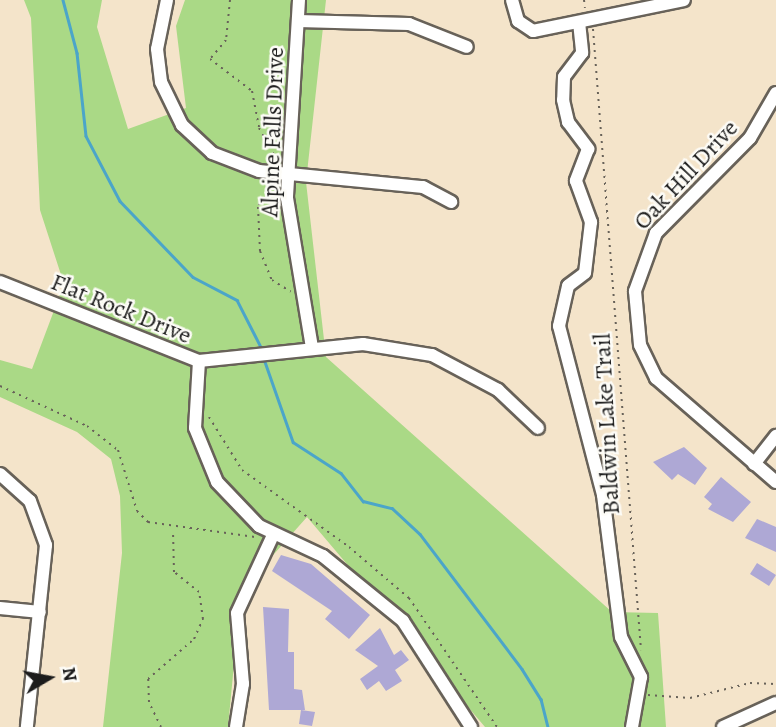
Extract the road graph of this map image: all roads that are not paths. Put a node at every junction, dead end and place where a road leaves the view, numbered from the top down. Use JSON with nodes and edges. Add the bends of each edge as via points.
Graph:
{"nodes":[{"id":1,"x":167,"y":0,"type":"edge"},
{"id":2,"x":299,"y":0,"type":"edge"},
{"id":3,"x":512,"y":0,"type":"edge"},
{"id":4,"x":684,"y":0,"type":"edge"},
{"id":5,"x":298,"y":21,"type":"junction"},
{"id":6,"x":583,"y":21,"type":"junction"},
{"id":7,"x":467,"y":47,"type":"dead end"},
{"id":8,"x":776,"y":93,"type":"edge"},
{"id":9,"x":284,"y":173,"type":"junction"},
{"id":10,"x":451,"y":202,"type":"dead end"},
{"id":11,"x":0,"y":282,"type":"edge"},
{"id":12,"x":312,"y":348,"type":"junction"},
{"id":13,"x":199,"y":361,"type":"junction"},
{"id":14,"x":538,"y":428,"type":"dead end"},
{"id":15,"x":776,"y":436,"type":"edge"},
{"id":16,"x":754,"y":464,"type":"junction"},
{"id":17,"x":0,"y":474,"type":"edge"},
{"id":18,"x":776,"y":482,"type":"edge"},
{"id":19,"x":273,"y":535,"type":"junction"},
{"id":20,"x":0,"y":607,"type":"edge"},
{"id":21,"x":40,"y":612,"type":"junction"},
{"id":22,"x":776,"y":703,"type":"edge"},
{"id":23,"x":27,"y":727,"type":"edge"},
{"id":24,"x":236,"y":727,"type":"edge"},
{"id":25,"x":471,"y":727,"type":"edge"},
{"id":26,"x":632,"y":727,"type":"edge"},
{"id":27,"x":723,"y":727,"type":"edge"}],
"edges":[{"from":1,"to":9,"type":"street","via":[[158,68],[177,118],[212,153]]},
{"from":2,"to":5,"type":"street","name":"Alpine Falls Drive"},
{"from":3,"to":6,"type":"street","via":[[518,21],[529,30]]},
{"from":4,"to":6,"type":"street"},
{"from":5,"to":7,"type":"street","via":[[410,24]]},
{"from":5,"to":9,"type":"street","name":"Alpine Falls Drive"},
{"from":6,"to":26,"type":"street","via":[[582,53],[564,77],[564,100],[568,122],[588,149],[576,181],[590,222],[585,273],[568,286],[559,326],[603,495],[621,637],[641,677]]},
{"from":8,"to":16,"type":"street","name":"Oak Hill Drive","via":[[750,138],[656,233],[635,291],[640,345],[656,377]]},
{"from":9,"to":10,"type":"street","via":[[423,187]]},
{"from":9,"to":12,"type":"street","name":"Alpine Falls Drive"},
{"from":11,"to":13,"type":"street","name":"Flat Rock Drive"},
{"from":12,"to":13,"type":"street","name":"Flat Rock Drive","via":[[256,359]]},
{"from":12,"to":14,"type":"street","name":"Flat Rock Drive","via":[[386,345],[432,355],[498,390]]},
{"from":13,"to":19,"type":"street","via":[[194,418],[217,482]]},
{"from":15,"to":16,"type":"street"},
{"from":16,"to":18,"type":"street","name":"Oak Hill Drive"},
{"from":17,"to":21,"type":"street","via":[[24,494],[42,526]]},
{"from":19,"to":24,"type":"street","via":[[237,613],[243,684]]},
{"from":19,"to":25,"type":"street","via":[[323,556],[403,621]]},
{"from":20,"to":21,"type":"street"},
{"from":21,"to":23,"type":"street"},
{"from":22,"to":27,"type":"street"}]}
